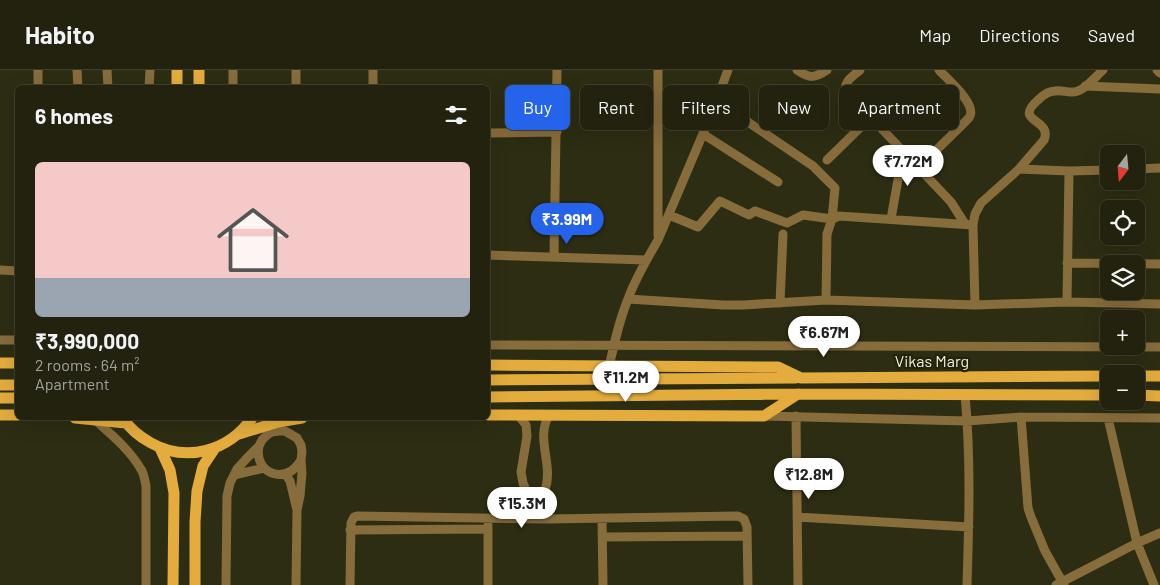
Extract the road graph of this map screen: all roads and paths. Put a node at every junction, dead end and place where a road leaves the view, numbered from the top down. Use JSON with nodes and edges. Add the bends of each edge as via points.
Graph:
{"nodes":[{"id":1,"x":38,"y":70,"type":"edge"},
{"id":2,"x":78,"y":70,"type":"edge"},
{"id":3,"x":107,"y":70,"type":"edge"},
{"id":4,"x":150,"y":70,"type":"edge"},
{"id":5,"x":177,"y":70,"type":"edge"},
{"id":6,"x":199,"y":70,"type":"edge"},
{"id":7,"x":233,"y":70,"type":"edge"},
{"id":8,"x":296,"y":70,"type":"edge"},
{"id":9,"x":373,"y":70,"type":"edge"},
{"id":10,"x":557,"y":70,"type":"edge"},
{"id":11,"x":658,"y":70,"type":"edge"},
{"id":12,"x":797,"y":70,"type":"edge"},
{"id":13,"x":827,"y":70,"type":"edge"},
{"id":14,"x":860,"y":70,"type":"edge"},
{"id":15,"x":938,"y":70,"type":"edge"},
{"id":16,"x":1103,"y":70,"type":"edge"},
{"id":17,"x":1157,"y":70,"type":"edge"},
{"id":18,"x":724,"y":72,"type":"edge"},
{"id":19,"x":1160,"y":73,"type":"edge"},
{"id":20,"x":38,"y":85,"type":"edge"},
{"id":21,"x":78,"y":85,"type":"edge"},
{"id":22,"x":108,"y":85,"type":"edge"},
{"id":23,"x":150,"y":85,"type":"edge"},
{"id":24,"x":177,"y":85,"type":"edge"},
{"id":25,"x":199,"y":85,"type":"edge"},
{"id":26,"x":233,"y":85,"type":"edge"},
{"id":27,"x":296,"y":85,"type":"edge"},
{"id":28,"x":373,"y":85,"type":"edge"},
{"id":29,"x":721,"y":85,"type":"edge"},
{"id":30,"x":845,"y":85,"type":"edge"},
{"id":31,"x":1085,"y":86,"type":"junction"},
{"id":32,"x":1160,"y":89,"type":"edge"},
{"id":33,"x":749,"y":123,"type":"edge"},
{"id":34,"x":705,"y":130,"type":"edge"},
{"id":35,"x":857,"y":130,"type":"edge"},
{"id":36,"x":883,"y":130,"type":"edge"},
{"id":37,"x":557,"y":132,"type":"junction"},
{"id":38,"x":490,"y":133,"type":"edge"},
{"id":39,"x":703,"y":134,"type":"junction"},
{"id":40,"x":903,"y":151,"type":"junction"},
{"id":41,"x":826,"y":160,"type":"dead end"},
{"id":42,"x":919,"y":167,"type":"junction"},
{"id":43,"x":1160,"y":168,"type":"edge"},
{"id":44,"x":1020,"y":169,"type":"junction"},
{"id":45,"x":1145,"y":169,"type":"edge"},
{"id":46,"x":1100,"y":170,"type":"edge"},
{"id":47,"x":1069,"y":171,"type":"junction"},
{"id":48,"x":778,"y":182,"type":"dead end"},
{"id":49,"x":669,"y":215,"type":"junction"},
{"id":50,"x":832,"y":219,"type":"junction"},
{"id":51,"x":891,"y":219,"type":"junction"},
{"id":52,"x":969,"y":224,"type":"junction"},
{"id":53,"x":783,"y":234,"type":"dead end"},
{"id":54,"x":658,"y":240,"type":"junction"},
{"id":55,"x":490,"y":255,"type":"edge"},
{"id":56,"x":554,"y":257,"type":"junction"},
{"id":57,"x":646,"y":260,"type":"junction"},
{"id":58,"x":1067,"y":263,"type":"junction"},
{"id":59,"x":1160,"y":264,"type":"edge"},
{"id":60,"x":0,"y":270,"type":"edge"},
{"id":61,"x":15,"y":271,"type":"edge"},
{"id":62,"x":628,"y":299,"type":"junction"},
{"id":63,"x":826,"y":300,"type":"junction"},
{"id":64,"x":1067,"y":302,"type":"junction"},
{"id":65,"x":780,"y":303,"type":"junction"},
{"id":66,"x":1160,"y":304,"type":"edge"},
{"id":67,"x":975,"y":305,"type":"junction"},
{"id":68,"x":0,"y":340,"type":"edge"},
{"id":69,"x":15,"y":340,"type":"edge"},
{"id":70,"x":490,"y":345,"type":"edge"},
{"id":71,"x":613,"y":346,"type":"junction"},
{"id":72,"x":1160,"y":347,"type":"edge"},
{"id":73,"x":0,"y":363,"type":"edge"},
{"id":74,"x":15,"y":363,"type":"edge"},
{"id":75,"x":490,"y":365,"type":"edge"},
{"id":76,"x":609,"y":367,"type":"junction"},
{"id":77,"x":1100,"y":376,"type":"edge"},
{"id":78,"x":1145,"y":376,"type":"edge"},
{"id":79,"x":1160,"y":376,"type":"edge"},
{"id":80,"x":801,"y":378,"type":"junction"},
{"id":81,"x":490,"y":380,"type":"edge"},
{"id":82,"x":0,"y":385,"type":"edge"},
{"id":83,"x":15,"y":385,"type":"edge"},
{"id":84,"x":798,"y":394,"type":"junction"},
{"id":85,"x":965,"y":394,"type":"junction"},
{"id":86,"x":1100,"y":395,"type":"edge"},
{"id":87,"x":1145,"y":395,"type":"edge"},
{"id":88,"x":1160,"y":396,"type":"edge"},
{"id":89,"x":0,"y":398,"type":"edge"},
{"id":90,"x":15,"y":398,"type":"edge"},
{"id":91,"x":490,"y":398,"type":"edge"},
{"id":92,"x":0,"y":415,"type":"edge"},
{"id":93,"x":15,"y":415,"type":"edge"},
{"id":94,"x":490,"y":415,"type":"edge"},
{"id":95,"x":518,"y":415,"type":"junction"},
{"id":96,"x":764,"y":416,"type":"junction"},
{"id":97,"x":796,"y":416,"type":"junction"},
{"id":98,"x":1021,"y":417,"type":"junction"},
{"id":99,"x":1108,"y":418,"type":"junction"},
{"id":100,"x":1160,"y":418,"type":"edge"},
{"id":101,"x":95,"y":420,"type":"joint"},
{"id":102,"x":125,"y":420,"type":"edge"},
{"id":103,"x":251,"y":420,"type":"edge"},
{"id":104,"x":290,"y":420,"type":"edge"},
{"id":105,"x":300,"y":420,"type":"edge"},
{"id":106,"x":968,"y":421,"type":"junction"},
{"id":107,"x":545,"y":423,"type":"junction"},
{"id":108,"x":526,"y":428,"type":"junction"},
{"id":109,"x":244,"y":432,"type":"junction"},
{"id":110,"x":290,"y":433,"type":"junction"},
{"id":111,"x":261,"y":443,"type":"junction"},
{"id":112,"x":160,"y":448,"type":"junction"},
{"id":113,"x":215,"y":448,"type":"junction"},
{"id":114,"x":301,"y":460,"type":"junction"},
{"id":115,"x":264,"y":468,"type":"junction"},
{"id":116,"x":285,"y":474,"type":"junction"},
{"id":117,"x":234,"y":475,"type":"junction"},
{"id":118,"x":545,"y":490,"type":"junction"},
{"id":119,"x":527,"y":493,"type":"junction"},
{"id":120,"x":297,"y":510,"type":"junction"},
{"id":121,"x":488,"y":517,"type":"junction"},
{"id":122,"x":797,"y":517,"type":"junction"},
{"id":123,"x":524,"y":518,"type":"junction"},
{"id":124,"x":602,"y":518,"type":"junction"},
{"id":125,"x":547,"y":519,"type":"junction"},
{"id":126,"x":969,"y":527,"type":"junction"},
{"id":127,"x":488,"y":529,"type":"junction"},
{"id":128,"x":350,"y":530,"type":"junction"},
{"id":129,"x":1160,"y":533,"type":"edge"},
{"id":130,"x":747,"y":536,"type":"junction"},
{"id":131,"x":602,"y":537,"type":"junction"},
{"id":132,"x":1137,"y":543,"type":"junction"},
{"id":133,"x":1061,"y":584,"type":"edge"},
{"id":134,"x":146,"y":585,"type":"edge"},
{"id":135,"x":173,"y":585,"type":"edge"},
{"id":136,"x":195,"y":585,"type":"edge"},
{"id":137,"x":226,"y":585,"type":"edge"},
{"id":138,"x":296,"y":585,"type":"edge"},
{"id":139,"x":350,"y":585,"type":"edge"},
{"id":140,"x":488,"y":585,"type":"edge"},
{"id":141,"x":603,"y":585,"type":"edge"},
{"id":142,"x":748,"y":585,"type":"edge"},
{"id":143,"x":798,"y":585,"type":"edge"},
{"id":144,"x":967,"y":585,"type":"edge"},
{"id":145,"x":1154,"y":585,"type":"edge"}],
"edges":[{"from":1,"to":20,"type":"street"},
{"from":2,"to":21,"type":"street"},
{"from":3,"to":22,"type":"street"},
{"from":4,"to":23,"type":"street"},
{"from":5,"to":24,"type":"main road"},
{"from":6,"to":25,"type":"main road"},
{"from":7,"to":26,"type":"street"},
{"from":8,"to":27,"type":"street"},
{"from":9,"to":28,"type":"street"},
{"from":10,"to":37,"type":"street"},
{"from":11,"to":54,"type":"street"},
{"from":12,"to":13,"type":"street","via":[[812,77]]},
{"from":14,"to":30,"type":"street"},
{"from":15,"to":42,"type":"street","via":[[968,101],[970,116]]},
{"from":16,"to":31,"type":"street"},
{"from":17,"to":19,"type":"street"},
{"from":18,"to":29,"type":"street"},
{"from":31,"to":32,"type":"street"},
{"from":31,"to":44,"type":"street","via":[[1072,92],[1053,91],[1033,105],[1030,116],[1043,126],[1045,137]]},
{"from":33,"to":50,"type":"street","via":[[813,166],[835,188]]},
{"from":34,"to":39,"type":"street"},
{"from":35,"to":41,"type":"street"},
{"from":36,"to":40,"type":"street"},
{"from":37,"to":38,"type":"street"},
{"from":37,"to":56,"type":"street"},
{"from":39,"to":48,"type":"street"},
{"from":39,"to":49,"type":"street"},
{"from":40,"to":42,"type":"street"},
{"from":40,"to":51,"type":"street"},
{"from":42,"to":52,"type":"street"},
{"from":43,"to":45,"type":"street"},
{"from":44,"to":47,"type":"street"},
{"from":44,"to":52,"type":"street","via":[[981,203]]},
{"from":46,"to":47,"type":"street"},
{"from":47,"to":58,"type":"street"},
{"from":49,"to":50,"type":"street","via":[[698,227],[720,201],[749,215],[755,211],[787,223],[803,215]]},
{"from":49,"to":54,"type":"street"},
{"from":50,"to":51,"type":"street","via":[[839,216]]},
{"from":50,"to":63,"type":"street","via":[[827,234]]},
{"from":51,"to":52,"type":"street"},
{"from":52,"to":67,"type":"street"},
{"from":53,"to":65,"type":"street"},
{"from":54,"to":57,"type":"street"},
{"from":55,"to":56,"type":"street"},
{"from":56,"to":57,"type":"street"},
{"from":57,"to":62,"type":"street"},
{"from":58,"to":59,"type":"street"},
{"from":58,"to":64,"type":"street"},
{"from":60,"to":61,"type":"street"},
{"from":62,"to":65,"type":"street","via":[[723,305]]},
{"from":62,"to":71,"type":"street"},
{"from":63,"to":65,"type":"street"},
{"from":63,"to":67,"type":"street"},
{"from":64,"to":66,"type":"street"},
{"from":64,"to":67,"type":"street"},
{"from":68,"to":69,"type":"street"},
{"from":70,"to":71,"type":"street"},
{"from":71,"to":72,"type":"street"},
{"from":71,"to":76,"type":"street"},
{"from":73,"to":74,"type":"main road"},
{"from":75,"to":76,"type":"main road","name":"Vikas Marg"},
{"from":76,"to":80,"type":"main road","name":"Vikas Marg","via":[[778,367]]},
{"from":77,"to":80,"type":"main road","name":"Vikas Marg"},
{"from":78,"to":79,"type":"main road"},
{"from":80,"to":81,"type":"main road"},
{"from":82,"to":83,"type":"main road"},
{"from":84,"to":85,"type":"main road","name":"Vikas Marg"},
{"from":84,"to":91,"type":"main road","name":"Vikas Marg"},
{"from":84,"to":96,"type":"main road"},
{"from":85,"to":86,"type":"main road","name":"Vikas Marg"},
{"from":85,"to":106,"type":"street"},
{"from":87,"to":88,"type":"main road"},
{"from":89,"to":90,"type":"main road"},
{"from":92,"to":93,"type":"main road"},
{"from":94,"to":95,"type":"main road"},
{"from":95,"to":107,"type":"main road"},
{"from":95,"to":108,"type":"street"},
{"from":96,"to":97,"type":"street"},
{"from":96,"to":107,"type":"main road"},
{"from":97,"to":106,"type":"street"},
{"from":97,"to":122,"type":"street"},
{"from":98,"to":99,"type":"street"},
{"from":98,"to":106,"type":"street"},
{"from":98,"to":133,"type":"street","via":[[1028,508]]},
{"from":99,"to":100,"type":"street"},
{"from":99,"to":132,"type":"street"},
{"from":101,"to":102,"type":"main road"},
{"from":101,"to":134,"type":"street","via":[[118,441],[143,472],[146,486]]},
{"from":102,"to":112,"type":"main road","via":[[141,438]]},
{"from":103,"to":109,"type":"main road"},
{"from":104,"to":109,"type":"main road"},
{"from":105,"to":110,"type":"street"},
{"from":106,"to":126,"type":"street"},
{"from":107,"to":108,"type":"street","via":[[528,421]]},
{"from":107,"to":108,"type":"street","via":[[540,436],[532,436]]},
{"from":107,"to":118,"type":"street","via":[[542,436],[548,471]]},
{"from":108,"to":119,"type":"street","via":[[528,436],[521,472]]},
{"from":109,"to":111,"type":"street"},
{"from":109,"to":113,"type":"main road"},
{"from":110,"to":111,"type":"street","via":[[272,432]]},
{"from":110,"to":114,"type":"street","via":[[301,445]]},
{"from":111,"to":115,"type":"street","via":[[259,457]]},
{"from":111,"to":117,"type":"street"},
{"from":112,"to":113,"type":"main road","via":[[196,452]]},
{"from":112,"to":135,"type":"main road","via":[[170,470],[174,493]]},
{"from":113,"to":136,"type":"main road","via":[[203,466],[197,491]]},
{"from":114,"to":116,"type":"street","via":[[292,472]]},
{"from":114,"to":120,"type":"street","via":[[302,481]]},
{"from":115,"to":116,"type":"street","via":[[277,475]]},
{"from":115,"to":117,"type":"street"},
{"from":116,"to":120,"type":"street","via":[[290,481]]},
{"from":117,"to":137,"type":"street","via":[[227,496]]},
{"from":118,"to":119,"type":"street","via":[[536,495]]},
{"from":118,"to":125,"type":"street"},
{"from":119,"to":123,"type":"street"},
{"from":120,"to":138,"type":"street"},
{"from":121,"to":123,"type":"street"},
{"from":121,"to":127,"type":"street"},
{"from":121,"to":128,"type":"street","via":[[357,516]]},
{"from":122,"to":126,"type":"street"},
{"from":122,"to":143,"type":"street"},
{"from":123,"to":125,"type":"street"},
{"from":124,"to":125,"type":"street"},
{"from":124,"to":130,"type":"street","via":[[738,516],[744,519]]},
{"from":124,"to":131,"type":"street"},
{"from":126,"to":144,"type":"street"},
{"from":127,"to":128,"type":"street"},
{"from":127,"to":140,"type":"street"},
{"from":128,"to":139,"type":"street"},
{"from":129,"to":132,"type":"street"},
{"from":130,"to":131,"type":"street"},
{"from":130,"to":142,"type":"street"},
{"from":131,"to":141,"type":"street"},
{"from":132,"to":133,"type":"street"},
{"from":132,"to":145,"type":"street"}]}
